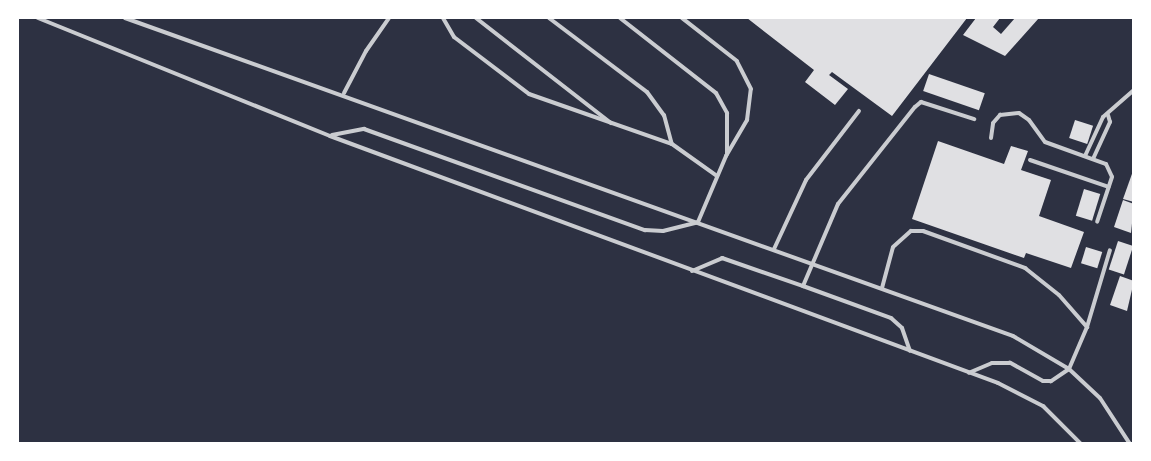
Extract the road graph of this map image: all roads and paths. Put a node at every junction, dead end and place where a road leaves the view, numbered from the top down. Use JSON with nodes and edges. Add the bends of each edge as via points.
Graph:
{"nodes":[{"id":1,"x":38,"y":18,"type":"edge"},
{"id":2,"x":125,"y":18,"type":"edge"},
{"id":3,"x":388,"y":18,"type":"edge"},
{"id":4,"x":443,"y":18,"type":"edge"},
{"id":5,"x":476,"y":18,"type":"edge"},
{"id":6,"x":549,"y":18,"type":"edge"},
{"id":7,"x":620,"y":18,"type":"edge"},
{"id":8,"x":682,"y":18,"type":"edge"},
{"id":9,"x":1134,"y":90,"type":"edge"},
{"id":10,"x":344,"y":94,"type":"junction"},
{"id":11,"x":859,"y":111,"type":"dead end"},
{"id":12,"x":1108,"y":115,"type":"junction"},
{"id":13,"x":974,"y":119,"type":"dead end"},
{"id":14,"x":615,"y":126,"type":"junction"},
{"id":15,"x":330,"y":136,"type":"junction"},
{"id":16,"x":991,"y":138,"type":"dead end"},
{"id":17,"x":672,"y":144,"type":"junction"},
{"id":18,"x":726,"y":156,"type":"junction"},
{"id":19,"x":1085,"y":156,"type":"junction"},
{"id":20,"x":1093,"y":158,"type":"junction"},
{"id":21,"x":1030,"y":160,"type":"dead end"},
{"id":22,"x":717,"y":176,"type":"junction"},
{"id":23,"x":1109,"y":187,"type":"junction"},
{"id":24,"x":698,"y":222,"type":"junction"},
{"id":25,"x":1097,"y":222,"type":"dead end"},
{"id":26,"x":774,"y":249,"type":"junction"},
{"id":27,"x":1110,"y":250,"type":"dead end"},
{"id":28,"x":812,"y":264,"type":"junction"},
{"id":29,"x":692,"y":271,"type":"junction"},
{"id":30,"x":803,"y":286,"type":"junction"},
{"id":31,"x":882,"y":288,"type":"junction"},
{"id":32,"x":1087,"y":326,"type":"junction"},
{"id":33,"x":910,"y":351,"type":"junction"},
{"id":34,"x":1069,"y":369,"type":"junction"},
{"id":35,"x":969,"y":373,"type":"junction"},
{"id":36,"x":1081,"y":444,"type":"edge"},
{"id":37,"x":1130,"y":444,"type":"edge"}],
"edges":[{"from":1,"to":15,"type":"lane"},
{"from":2,"to":10,"type":"lane"},
{"from":3,"to":10,"type":"lane","via":[[366,51]]},
{"from":4,"to":14,"type":"lane","via":[[454,37],[528,94]]},
{"from":5,"to":14,"type":"lane"},
{"from":6,"to":17,"type":"lane","via":[[646,92],[664,115]]},
{"from":7,"to":18,"type":"lane","via":[[716,94],[727,113]]},
{"from":8,"to":18,"type":"lane","via":[[738,61],[746,74],[751,105],[747,120]]},
{"from":9,"to":12,"type":"lane"},
{"from":10,"to":24,"type":"lane"},
{"from":11,"to":26,"type":"lane","via":[[806,180]]},
{"from":12,"to":19,"type":"lane","via":[[1098,124]]},
{"from":12,"to":20,"type":"lane","via":[[1110,122]]},
{"from":13,"to":28,"type":"lane","via":[[921,102],[914,107],[850,185],[838,204]]},
{"from":14,"to":17,"type":"lane"},
{"from":15,"to":24,"type":"lane","via":[[364,129],[645,230],[663,231]]},
{"from":15,"to":29,"type":"lane"},
{"from":16,"to":19,"type":"lane","via":[[996,118],[1013,112],[1029,120],[1044,142]]},
{"from":17,"to":22,"type":"lane"},
{"from":18,"to":22,"type":"lane"},
{"from":19,"to":20,"type":"lane"},
{"from":20,"to":23,"type":"lane","via":[[1110,167]]},
{"from":21,"to":23,"type":"lane"},
{"from":22,"to":24,"type":"lane"},
{"from":23,"to":25,"type":"lane"},
{"from":24,"to":26,"type":"lane"},
{"from":26,"to":28,"type":"lane"},
{"from":27,"to":32,"type":"lane"},
{"from":28,"to":30,"type":"lane"},
{"from":28,"to":31,"type":"lane"},
{"from":29,"to":30,"type":"lane","via":[[722,258]]},
{"from":29,"to":33,"type":"lane"},
{"from":30,"to":33,"type":"lane","via":[[891,318],[902,328]]},
{"from":31,"to":32,"type":"lane","via":[[893,247],[911,231],[923,231],[1025,268],[1059,295]]},
{"from":31,"to":34,"type":"lane","via":[[1013,336]]},
{"from":32,"to":34,"type":"lane"},
{"from":33,"to":35,"type":"lane"},
{"from":34,"to":35,"type":"lane","via":[[1047,382],[1010,363],[992,363]]},
{"from":34,"to":37,"type":"lane","via":[[1100,398]]},
{"from":35,"to":36,"type":"lane","via":[[1043,406]]}]}
